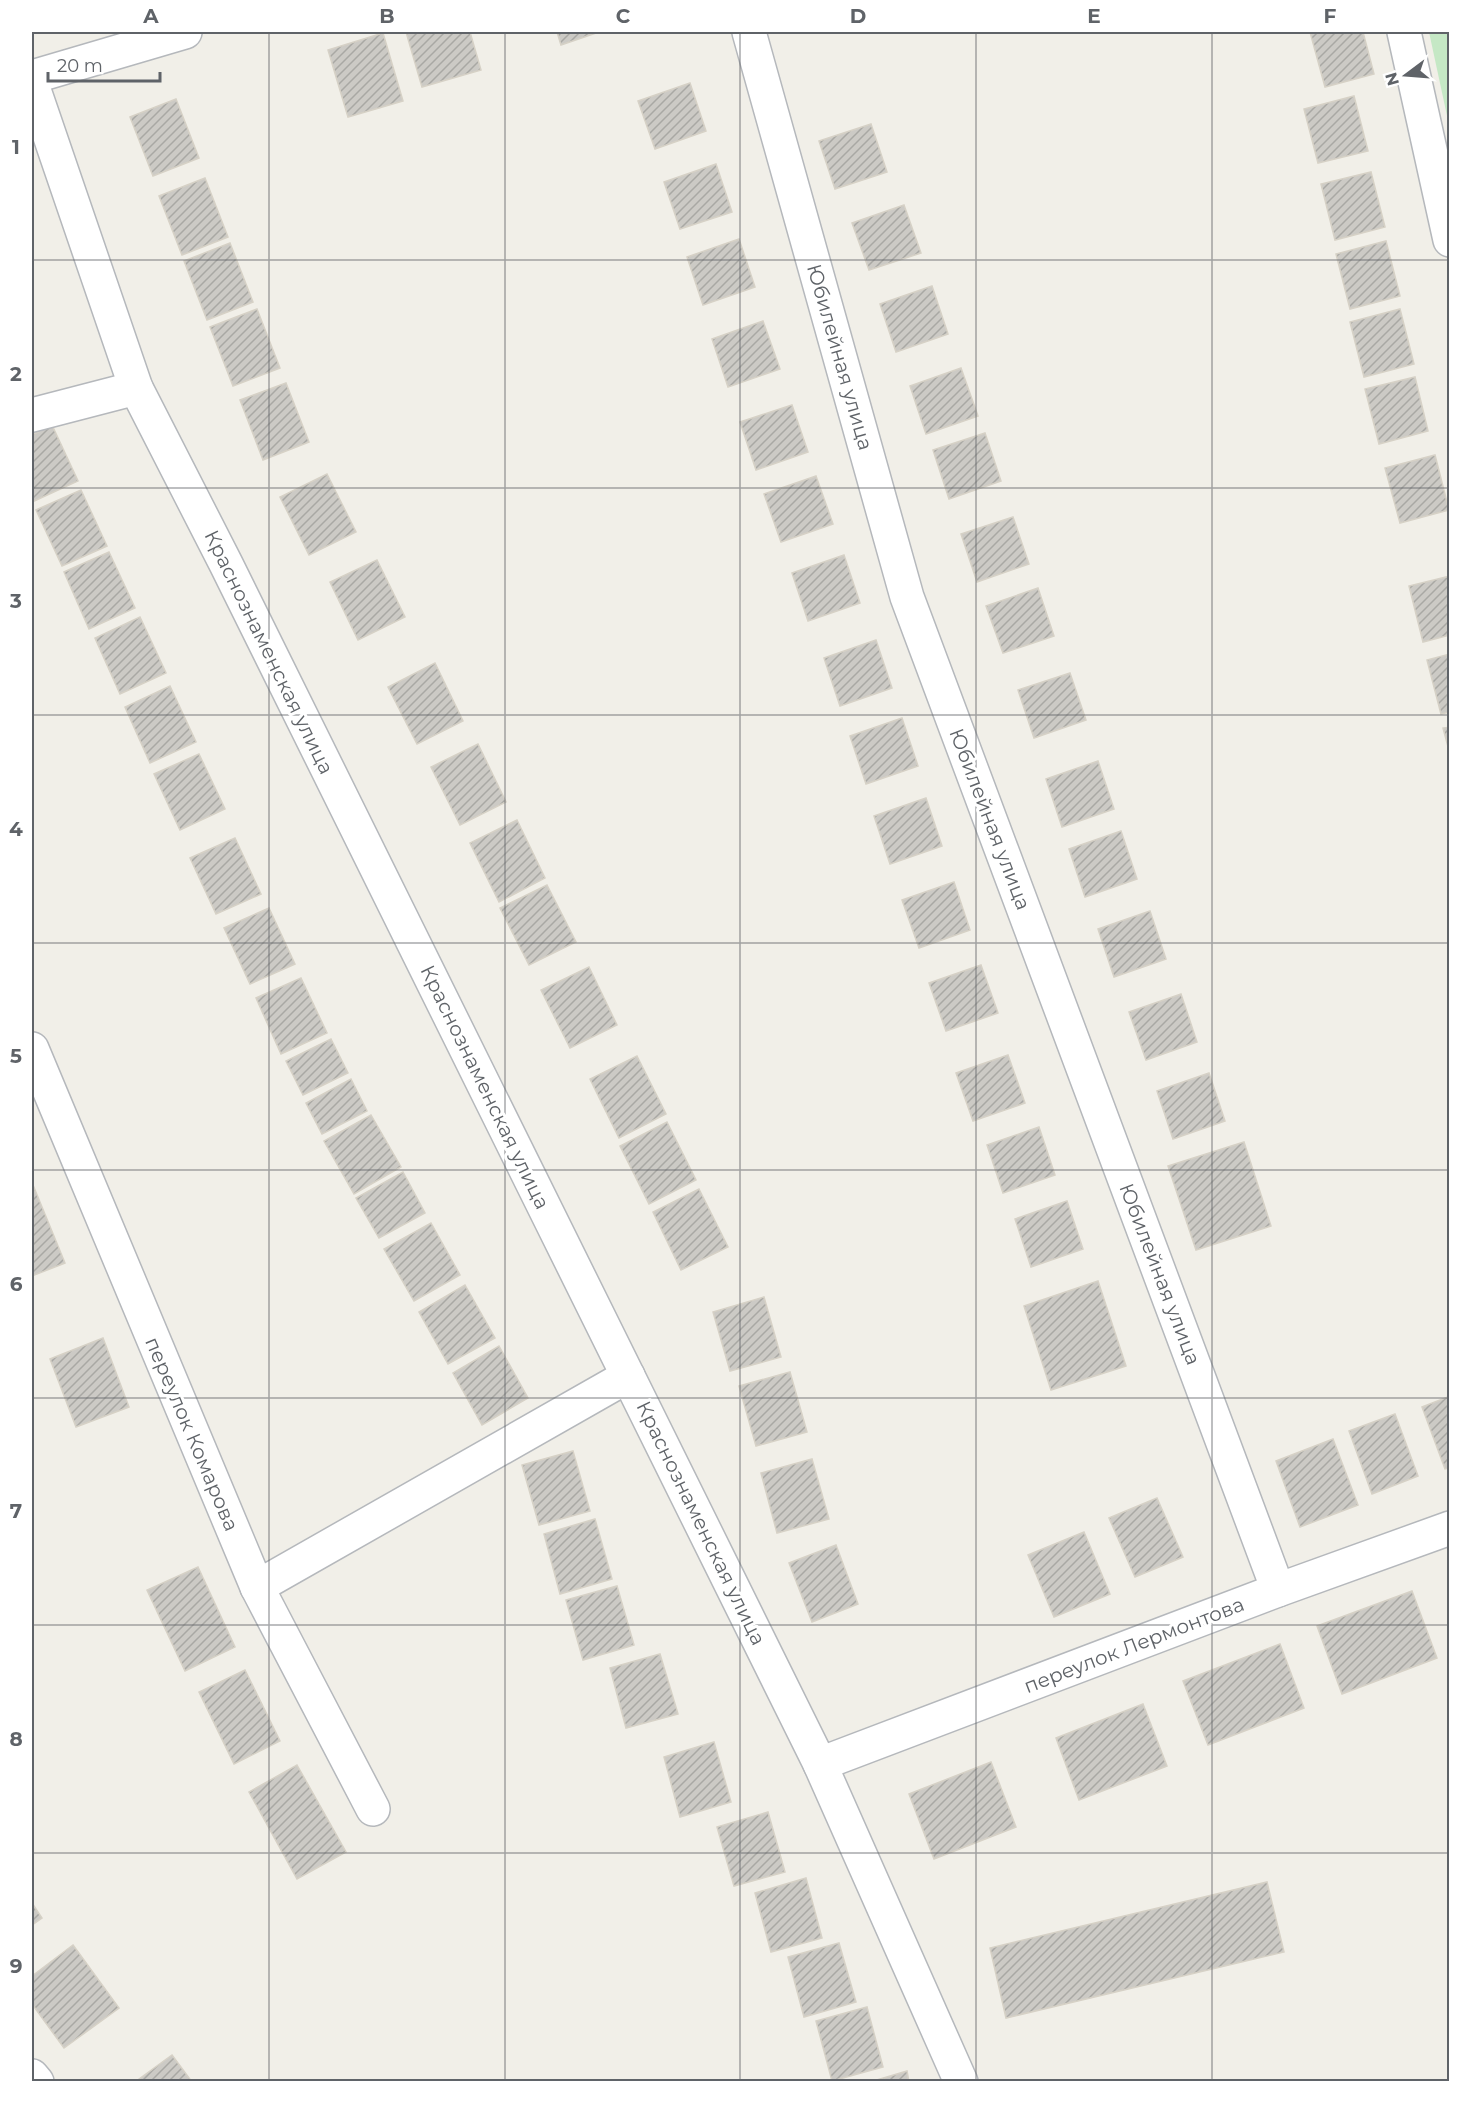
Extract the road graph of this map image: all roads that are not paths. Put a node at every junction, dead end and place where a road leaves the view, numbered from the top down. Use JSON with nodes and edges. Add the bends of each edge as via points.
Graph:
{"nodes":[{"id":1,"x":185,"y":32,"type":"edge"},
{"id":2,"x":749,"y":32,"type":"edge"},
{"id":3,"x":1404,"y":32,"type":"edge"},
{"id":4,"x":32,"y":77,"type":"edge"},
{"id":5,"x":32,"y":84,"type":"edge"},
{"id":6,"x":1449,"y":240,"type":"edge"},
{"id":7,"x":136,"y":388,"type":"junction"},
{"id":8,"x":32,"y":415,"type":"edge"},
{"id":9,"x":32,"y":1049,"type":"edge"},
{"id":10,"x":628,"y":1376,"type":"junction"},
{"id":11,"x":1449,"y":1528,"type":"edge"},
{"id":12,"x":257,"y":1587,"type":"junction"},
{"id":13,"x":1278,"y":1590,"type":"junction"},
{"id":14,"x":820,"y":1764,"type":"junction"},
{"id":15,"x":373,"y":1809,"type":"dead end"},
{"id":16,"x":32,"y":2076,"type":"edge"},
{"id":17,"x":37,"y":2082,"type":"edge"},
{"id":18,"x":961,"y":2082,"type":"edge"}],
"edges":[{"from":1,"to":4,"type":"street"},
{"from":2,"to":13,"type":"street","name":"Юбилейная улица","via":[[907,597]]},
{"from":3,"to":6,"type":"street"},
{"from":5,"to":7,"type":"street","name":"Краснознаменская улица"},
{"from":7,"to":8,"type":"street"},
{"from":7,"to":10,"type":"street","name":"Краснознаменская улица"},
{"from":9,"to":12,"type":"street","name":"переулок Комарова"},
{"from":10,"to":12,"type":"street"},
{"from":10,"to":14,"type":"street","name":"Краснознаменская улица"},
{"from":11,"to":13,"type":"street","name":"переулок Лермонтова"},
{"from":12,"to":15,"type":"street","name":"переулок Комарова"},
{"from":13,"to":14,"type":"street","name":"переулок Лермонтова"},
{"from":14,"to":18,"type":"street","name":"Краснознаменская улица"},
{"from":16,"to":17,"type":"street"}]}
